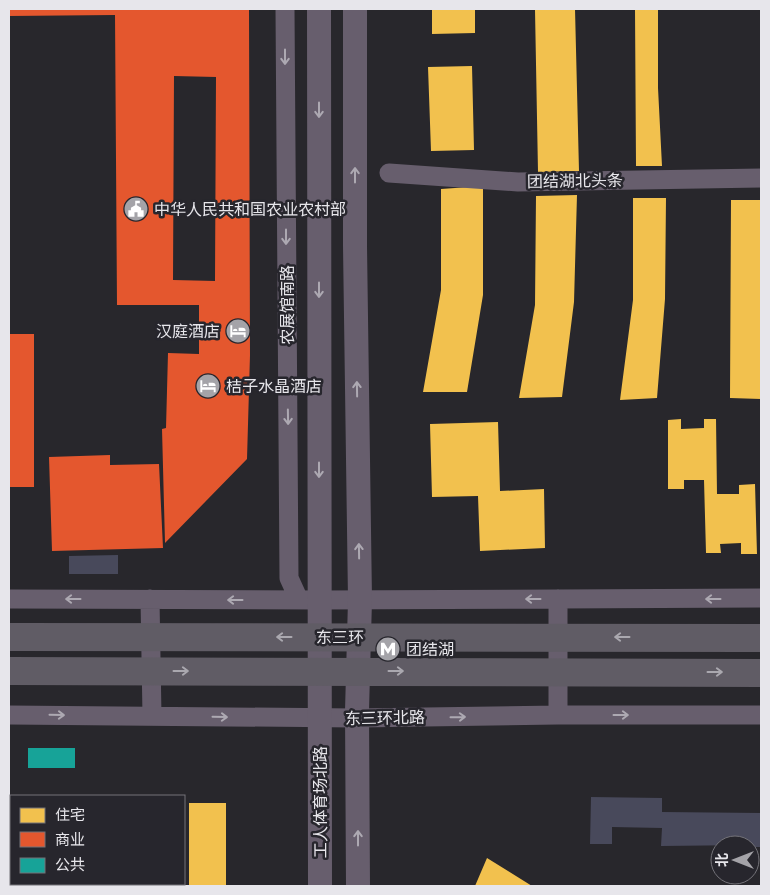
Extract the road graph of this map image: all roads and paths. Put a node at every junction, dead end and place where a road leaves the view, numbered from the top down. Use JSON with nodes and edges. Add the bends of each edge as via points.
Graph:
{"nodes":[{"id":1,"x":285,"y":9,"type":"edge"},
{"id":2,"x":318,"y":9,"type":"edge"},
{"id":3,"x":355,"y":9,"type":"edge"},
{"id":4,"x":389,"y":173,"type":"dead end"},
{"id":5,"x":761,"y":178,"type":"edge"},
{"id":6,"x":761,"y":598,"type":"edge"},
{"id":7,"x":9,"y":599,"type":"edge"},
{"id":8,"x":150,"y":599,"type":"junction"},
{"id":9,"x":558,"y":599,"type":"junction"},
{"id":10,"x":309,"y":600,"type":"junction"},
{"id":11,"x":360,"y":600,"type":"junction"},
{"id":12,"x":9,"y":637,"type":"edge"},
{"id":13,"x":761,"y":638,"type":"edge"},
{"id":14,"x":9,"y":671,"type":"edge"},
{"id":15,"x":761,"y":673,"type":"edge"},
{"id":16,"x":9,"y":715,"type":"edge"},
{"id":17,"x":558,"y":715,"type":"junction"},
{"id":18,"x":761,"y":715,"type":"edge"},
{"id":19,"x":152,"y":716,"type":"junction"},
{"id":20,"x":319,"y":718,"type":"junction"},
{"id":21,"x":357,"y":718,"type":"junction"},
{"id":22,"x":320,"y":886,"type":"edge"},
{"id":23,"x":358,"y":886,"type":"edge"}],
"edges":[{"from":1,"to":10,"type":"street","name":"农展馆南路","one_way":true,"via":[[289,578]]},
{"from":2,"to":10,"type":"main road","name":"农展馆南路","one_way":true},
{"from":11,"to":3,"type":"main road","one_way":true},
{"from":4,"to":5,"type":"street","name":"团结湖北头条","via":[[518,182]]},
{"from":6,"to":9,"type":"street","one_way":true},
{"from":8,"to":7,"type":"street","one_way":true},
{"from":10,"to":8,"type":"street","one_way":true},
{"from":8,"to":19,"type":"street"},
{"from":9,"to":11,"type":"street","one_way":true},
{"from":9,"to":17,"type":"street"},
{"from":10,"to":11,"type":"street"},
{"from":10,"to":20,"type":"main road","name":"工人体育场北路"},
{"from":11,"to":21,"type":"main road"},
{"from":13,"to":12,"type":"highway","name":"东三环","one_way":true},
{"from":14,"to":15,"type":"highway","one_way":true},
{"from":16,"to":19,"type":"street","name":"东三环北路","one_way":true},
{"from":17,"to":18,"type":"street","name":"东三环北路","one_way":true},
{"from":21,"to":17,"type":"street","name":"东三环北路","one_way":true},
{"from":19,"to":20,"type":"street","name":"东三环北路","one_way":true},
{"from":20,"to":21,"type":"street","name":"东三环北路"},
{"from":20,"to":22,"type":"main road","name":"工人体育场北路"},
{"from":23,"to":21,"type":"main road","one_way":true}]}
